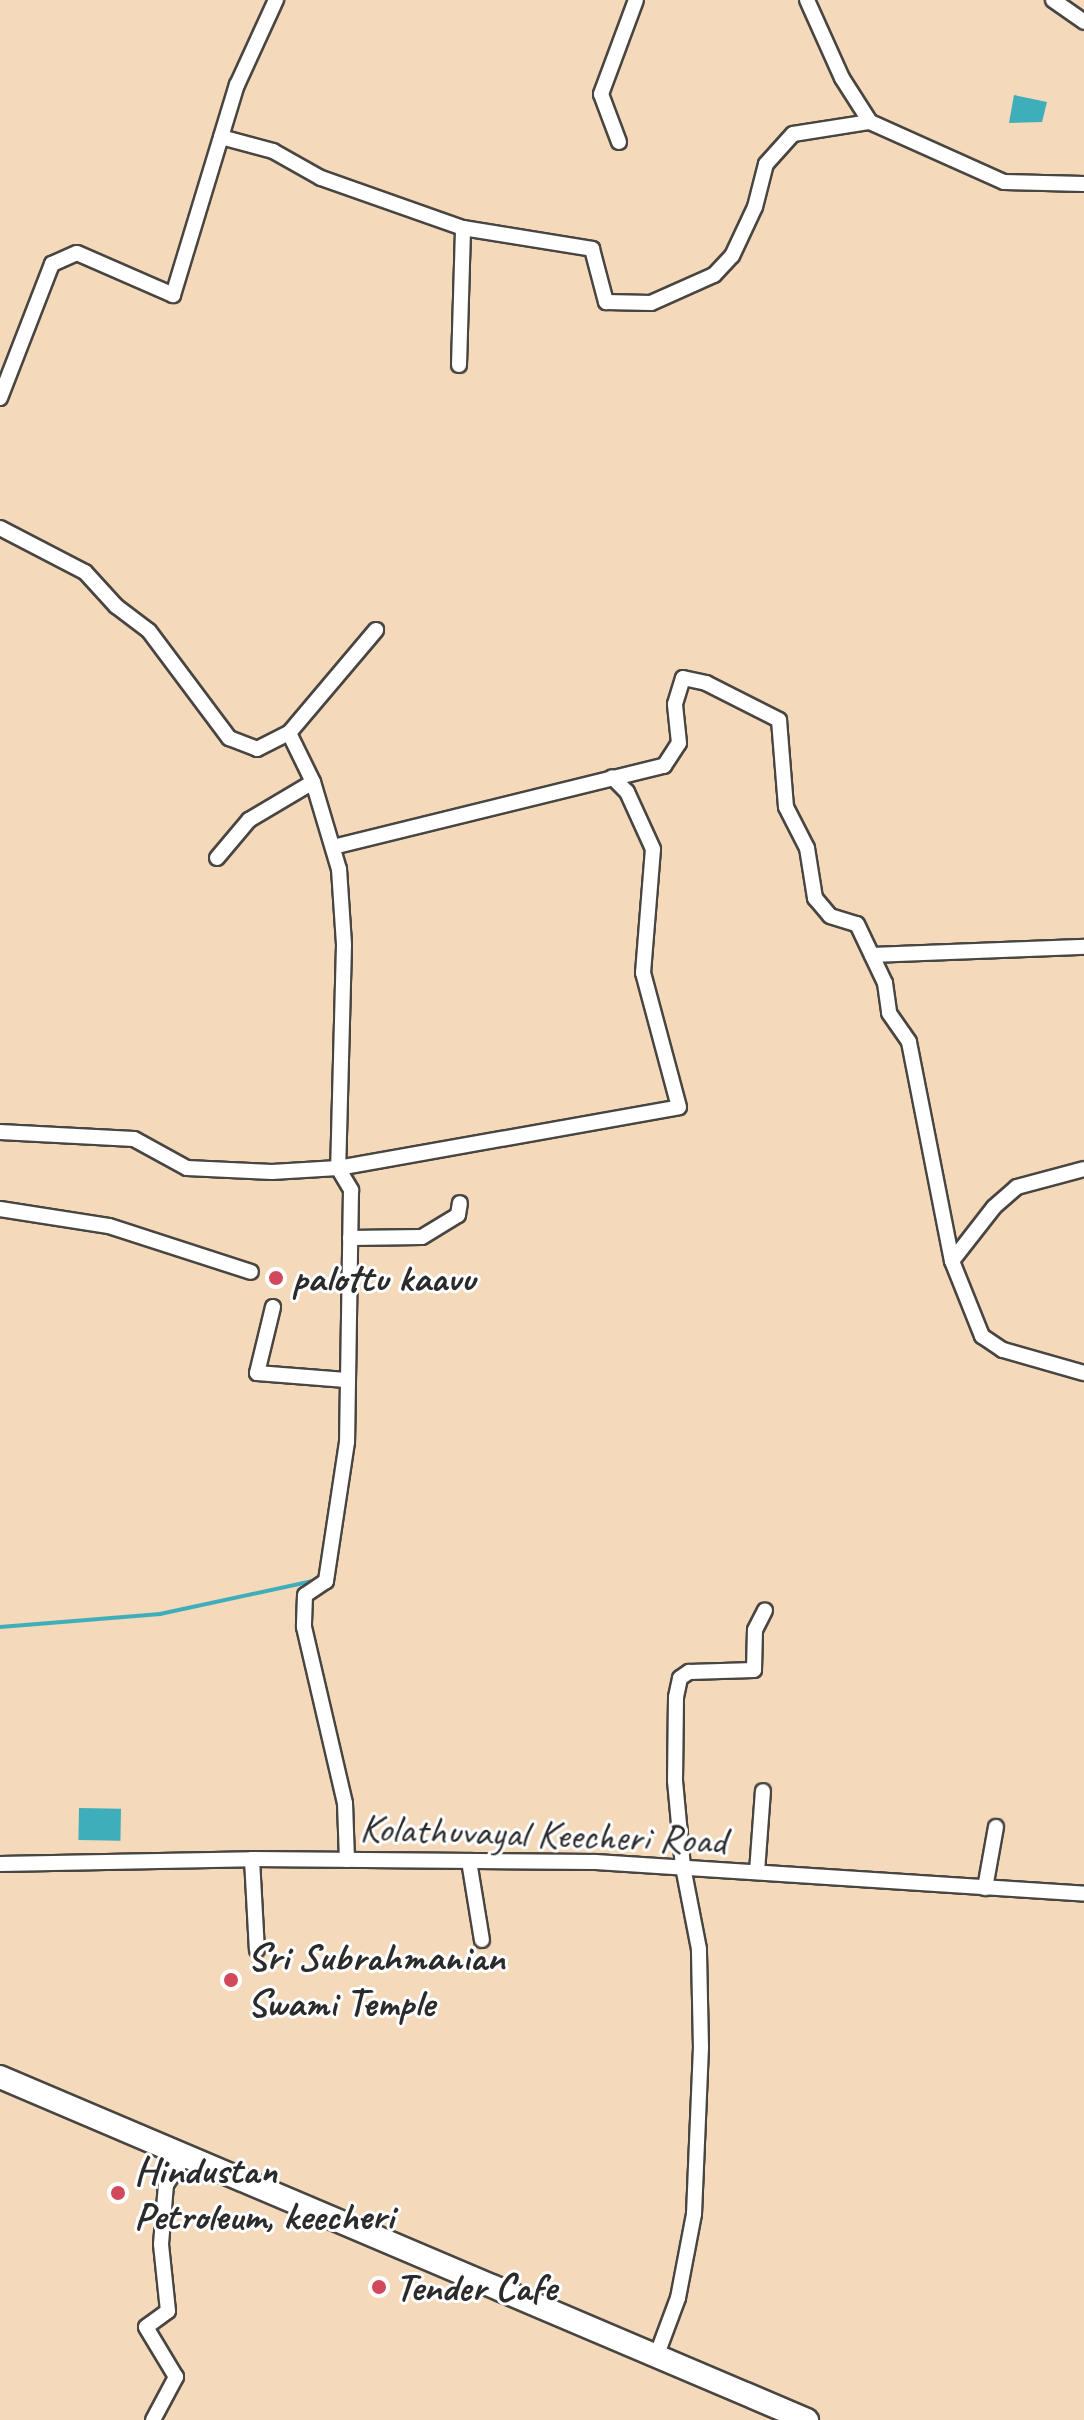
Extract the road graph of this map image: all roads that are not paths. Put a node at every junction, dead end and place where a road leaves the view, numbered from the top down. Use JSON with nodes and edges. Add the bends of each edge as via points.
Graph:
{"nodes":[{"id":1,"x":276,"y":0,"type":"edge"},
{"id":2,"x":636,"y":0,"type":"edge"},
{"id":3,"x":807,"y":0,"type":"edge"},
{"id":4,"x":819,"y":0,"type":"edge"},
{"id":5,"x":1053,"y":0,"type":"edge"},
{"id":6,"x":814,"y":16,"type":"junction"},
{"id":7,"x":1084,"y":22,"type":"edge"},
{"id":8,"x":870,"y":122,"type":"junction"},
{"id":9,"x":221,"y":137,"type":"junction"},
{"id":10,"x":619,"y":142,"type":"dead end"},
{"id":11,"x":1084,"y":184,"type":"edge"},
{"id":12,"x":463,"y":228,"type":"junction"},
{"id":13,"x":459,"y":365,"type":"dead end"},
{"id":14,"x":0,"y":398,"type":"edge"},
{"id":15,"x":0,"y":528,"type":"edge"},
{"id":16,"x":376,"y":630,"type":"dead end"},
{"id":17,"x":289,"y":733,"type":"junction"},
{"id":18,"x":612,"y":777,"type":"junction"},
{"id":19,"x":313,"y":782,"type":"junction"},
{"id":20,"x":333,"y":847,"type":"junction"},
{"id":21,"x":217,"y":858,"type":"dead end"},
{"id":22,"x":1084,"y":947,"type":"edge"},
{"id":23,"x":872,"y":955,"type":"junction"},
{"id":24,"x":0,"y":1132,"type":"edge"},
{"id":25,"x":338,"y":1168,"type":"junction"},
{"id":26,"x":1084,"y":1169,"type":"edge"},
{"id":27,"x":460,"y":1203,"type":"dead end"},
{"id":28,"x":0,"y":1209,"type":"edge"},
{"id":29,"x":350,"y":1238,"type":"junction"},
{"id":30,"x":952,"y":1261,"type":"junction"},
{"id":31,"x":251,"y":1272,"type":"dead end"},
{"id":32,"x":273,"y":1307,"type":"dead end"},
{"id":33,"x":1084,"y":1373,"type":"edge"},
{"id":34,"x":346,"y":1380,"type":"junction"},
{"id":35,"x":765,"y":1610,"type":"dead end"},
{"id":36,"x":763,"y":1791,"type":"dead end"},
{"id":37,"x":996,"y":1827,"type":"dead end"},
{"id":38,"x":252,"y":1859,"type":"junction"},
{"id":39,"x":347,"y":1860,"type":"junction"},
{"id":40,"x":469,"y":1861,"type":"junction"},
{"id":41,"x":0,"y":1864,"type":"edge"},
{"id":42,"x":683,"y":1867,"type":"junction"},
{"id":43,"x":757,"y":1872,"type":"junction"},
{"id":44,"x":985,"y":1888,"type":"junction"},
{"id":45,"x":1084,"y":1894,"type":"edge"},
{"id":46,"x":482,"y":1940,"type":"dead end"},
{"id":47,"x":257,"y":1950,"type":"dead end"},
{"id":48,"x":0,"y":2077,"type":"edge"},
{"id":49,"x":184,"y":2157,"type":"junction"},
{"id":50,"x":656,"y":2357,"type":"junction"},
{"id":51,"x":153,"y":2420,"type":"edge"},
{"id":52,"x":807,"y":2420,"type":"edge"}],
"edges":[{"from":1,"to":9,"type":"street","via":[[237,85]]},
{"from":2,"to":10,"type":"street","via":[[601,94]]},
{"from":3,"to":6,"type":"street"},
{"from":4,"to":6,"type":"street"},
{"from":5,"to":7,"type":"street"},
{"from":6,"to":8,"type":"street","via":[[842,78]]},
{"from":8,"to":11,"type":"street","via":[[1004,182]]},
{"from":8,"to":12,"type":"street","via":[[793,134],[766,164],[755,207],[732,256],[714,275],[651,303],[606,302],[592,249]]},
{"from":9,"to":12,"type":"street","via":[[273,151],[321,178]]},
{"from":9,"to":14,"type":"street","via":[[173,295],[77,253],[52,264]]},
{"from":12,"to":13,"type":"street"},
{"from":15,"to":17,"type":"street","via":[[85,572],[158,642],[229,738],[257,749]]},
{"from":16,"to":17,"type":"street"},
{"from":17,"to":19,"type":"street"},
{"from":18,"to":20,"type":"street"},
{"from":18,"to":23,"type":"street","via":[[664,766],[675,754],[675,704],[683,678],[706,683],[779,720],[786,807],[807,848],[815,898],[830,916],[857,924]]},
{"from":18,"to":25,"type":"street","via":[[627,792],[653,849],[643,973],[679,1107]]},
{"from":19,"to":20,"type":"street"},
{"from":19,"to":21,"type":"street","via":[[249,820]]},
{"from":20,"to":25,"type":"street","via":[[344,945]]},
{"from":22,"to":23,"type":"street"},
{"from":23,"to":30,"type":"street","via":[[885,983],[889,1013],[909,1042]]},
{"from":24,"to":25,"type":"street","via":[[134,1139],[187,1168]]},
{"from":25,"to":29,"type":"street","via":[[351,1190]]},
{"from":26,"to":30,"type":"street","via":[[1017,1187],[994,1207]]},
{"from":27,"to":29,"type":"street","via":[[458,1215],[422,1237]]},
{"from":28,"to":31,"type":"street","via":[[109,1226]]},
{"from":29,"to":34,"type":"street"},
{"from":30,"to":33,"type":"street","via":[[989,1344]]},
{"from":32,"to":34,"type":"street","via":[[257,1373]]},
{"from":34,"to":39,"type":"street","via":[[347,1442],[333,1548],[326,1581],[305,1595],[304,1627],[345,1803]]},
{"from":35,"to":42,"type":"street","via":[[755,1630],[754,1670],[689,1672],[680,1678],[675,1780]]},
{"from":36,"to":43,"type":"street"},
{"from":37,"to":44,"type":"street"},
{"from":38,"to":39,"type":"street","name":"Kolathuvayal Keecheri Road"},
{"from":38,"to":41,"type":"street","name":"Kolathuvayal Keecheri Road"},
{"from":38,"to":47,"type":"street"},
{"from":39,"to":40,"type":"street","name":"Kolathuvayal Keecheri Road"},
{"from":40,"to":42,"type":"street","name":"Kolathuvayal Keecheri Road"},
{"from":40,"to":46,"type":"street"},
{"from":42,"to":43,"type":"street","name":"Kolathuvayal Keecheri Road"},
{"from":42,"to":50,"type":"street","via":[[699,1949],[694,2214],[678,2298]]},
{"from":43,"to":44,"type":"street","name":"Kolathuvayal Keecheri Road"},
{"from":44,"to":45,"type":"street","name":"Kolathuvayal Keecheri Road"},
{"from":48,"to":49,"type":"highway"},
{"from":49,"to":50,"type":"highway"},
{"from":49,"to":51,"type":"street","via":[[166,2185],[161,2244],[168,2311],[146,2327],[176,2377]]},
{"from":50,"to":52,"type":"highway"}]}
